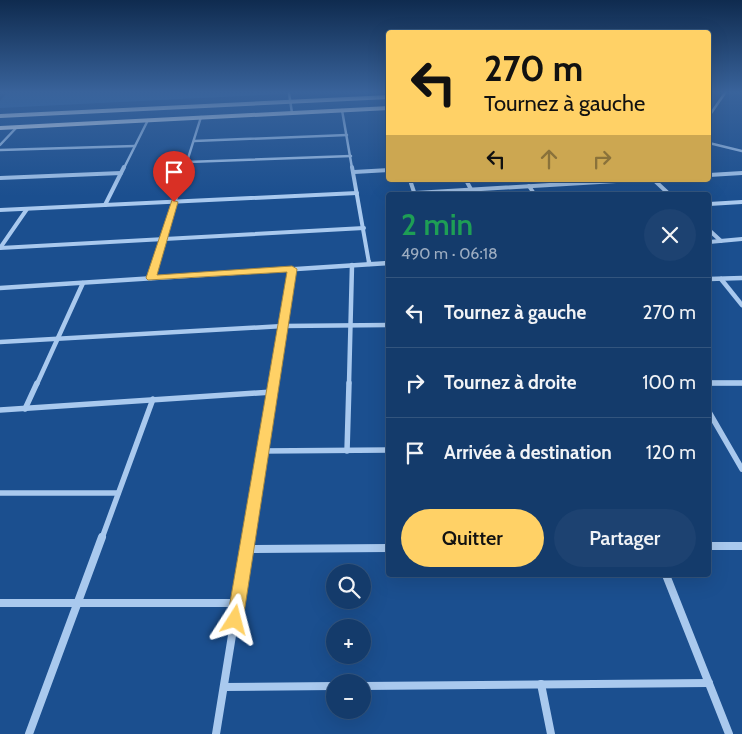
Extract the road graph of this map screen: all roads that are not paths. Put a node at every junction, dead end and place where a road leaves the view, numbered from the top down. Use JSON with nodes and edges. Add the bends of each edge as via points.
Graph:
{"nodes":[{"id":1,"x":13,"y":127,"type":"edge"},
{"id":2,"x":17,"y":127,"type":"edge"},
{"id":3,"x":145,"y":127,"type":"edge"},
{"id":4,"x":198,"y":127,"type":"edge"},
{"id":5,"x":345,"y":127,"type":"edge"},
{"id":6,"x":0,"y":128,"type":"edge"},
{"id":7,"x":347,"y":135,"type":"junction"},
{"id":8,"x":194,"y":142,"type":"junction"},
{"id":9,"x":711,"y":143,"type":"edge"},
{"id":10,"x":0,"y":145,"type":"edge"},
{"id":11,"x":136,"y":146,"type":"junction"},
{"id":12,"x":0,"y":150,"type":"edge"},
{"id":13,"x":742,"y":151,"type":"edge"},
{"id":14,"x":351,"y":156,"type":"junction"},
{"id":15,"x":187,"y":162,"type":"junction"},
{"id":16,"x":386,"y":170,"type":"edge"},
{"id":17,"x":354,"y":172,"type":"junction"},
{"id":18,"x":121,"y":173,"type":"junction"},
{"id":19,"x":742,"y":173,"type":"edge"},
{"id":20,"x":711,"y":175,"type":"edge"},
{"id":21,"x":0,"y":178,"type":"edge"},
{"id":22,"x":467,"y":182,"type":"edge"},
{"id":23,"x":575,"y":182,"type":"edge"},
{"id":24,"x":656,"y":182,"type":"edge"},
{"id":25,"x":529,"y":186,"type":"junction"},
{"id":26,"x":471,"y":190,"type":"junction"},
{"id":27,"x":443,"y":192,"type":"edge"},
{"id":28,"x":534,"y":192,"type":"edge"},
{"id":29,"x":667,"y":192,"type":"edge"},
{"id":30,"x":357,"y":193,"type":"junction"},
{"id":31,"x":174,"y":202,"type":"junction"},
{"id":32,"x":742,"y":202,"type":"edge"},
{"id":33,"x":711,"y":204,"type":"edge"},
{"id":34,"x":105,"y":205,"type":"junction"},
{"id":35,"x":27,"y":209,"type":"junction"},
{"id":36,"x":0,"y":210,"type":"edge"},
{"id":37,"x":364,"y":228,"type":"junction"},
{"id":38,"x":711,"y":232,"type":"edge"},
{"id":39,"x":162,"y":239,"type":"junction"},
{"id":40,"x":742,"y":239,"type":"edge"},
{"id":41,"x":720,"y":241,"type":"junction"},
{"id":42,"x":711,"y":242,"type":"edge"},
{"id":43,"x":0,"y":248,"type":"edge"},
{"id":44,"x":386,"y":263,"type":"edge"},
{"id":45,"x":369,"y":264,"type":"junction"},
{"id":46,"x":352,"y":265,"type":"junction"},
{"id":47,"x":292,"y":269,"type":"junction"},
{"id":48,"x":151,"y":278,"type":"junction"},
{"id":49,"x":721,"y":278,"type":"junction"},
{"id":50,"x":742,"y":278,"type":"edge"},
{"id":51,"x":711,"y":279,"type":"edge"},
{"id":52,"x":83,"y":283,"type":"junction"},
{"id":53,"x":0,"y":288,"type":"edge"},
{"id":54,"x":742,"y":305,"type":"edge"},
{"id":55,"x":351,"y":325,"type":"junction"},
{"id":56,"x":386,"y":325,"type":"edge"},
{"id":57,"x":283,"y":326,"type":"junction"},
{"id":58,"x":58,"y":338,"type":"junction"},
{"id":59,"x":0,"y":342,"type":"edge"},
{"id":60,"x":711,"y":383,"type":"edge"},
{"id":61,"x":742,"y":383,"type":"edge"},
{"id":62,"x":272,"y":392,"type":"junction"},
{"id":63,"x":153,"y":399,"type":"junction"},
{"id":64,"x":25,"y":409,"type":"junction"},
{"id":65,"x":0,"y":410,"type":"edge"},
{"id":66,"x":711,"y":415,"type":"edge"},
{"id":67,"x":386,"y":450,"type":"edge"},
{"id":68,"x":262,"y":451,"type":"junction"},
{"id":69,"x":347,"y":451,"type":"junction"},
{"id":70,"x":742,"y":469,"type":"edge"},
{"id":71,"x":0,"y":493,"type":"edge"},
{"id":72,"x":118,"y":493,"type":"junction"},
{"id":73,"x":711,"y":546,"type":"edge"},
{"id":74,"x":742,"y":546,"type":"edge"},
{"id":75,"x":386,"y":548,"type":"edge"},
{"id":76,"x":246,"y":549,"type":"junction"},
{"id":77,"x":667,"y":577,"type":"edge"},
{"id":78,"x":0,"y":603,"type":"edge"},
{"id":79,"x":77,"y":603,"type":"junction"},
{"id":80,"x":238,"y":603,"type":"junction"},
{"id":81,"x":709,"y":683,"type":"junction"},
{"id":82,"x":540,"y":684,"type":"junction"},
{"id":83,"x":326,"y":686,"type":"edge"},
{"id":84,"x":371,"y":686,"type":"edge"},
{"id":85,"x":224,"y":687,"type":"junction"},
{"id":86,"x":29,"y":734,"type":"edge"},
{"id":87,"x":216,"y":734,"type":"edge"},
{"id":88,"x":551,"y":734,"type":"edge"},
{"id":89,"x":729,"y":734,"type":"edge"}],
"edges":[{"from":1,"to":6,"type":"main road"},
{"from":2,"to":10,"type":"street"},
{"from":3,"to":11,"type":"street"},
{"from":4,"to":8,"type":"street"},
{"from":5,"to":7,"type":"street"},
{"from":7,"to":8,"type":"street"},
{"from":7,"to":14,"type":"street"},
{"from":8,"to":15,"type":"street"},
{"from":9,"to":13,"type":"street"},
{"from":11,"to":12,"type":"street"},
{"from":11,"to":18,"type":"street"},
{"from":14,"to":15,"type":"street"},
{"from":14,"to":17,"type":"street"},
{"from":15,"to":31,"type":"street"},
{"from":16,"to":17,"type":"street"},
{"from":17,"to":30,"type":"street"},
{"from":18,"to":21,"type":"street"},
{"from":18,"to":34,"type":"street"},
{"from":19,"to":20,"type":"street"},
{"from":22,"to":26,"type":"street"},
{"from":23,"to":25,"type":"street"},
{"from":24,"to":29,"type":"street"},
{"from":25,"to":26,"type":"street"},
{"from":25,"to":28,"type":"street"},
{"from":26,"to":27,"type":"street"},
{"from":30,"to":31,"type":"street"},
{"from":30,"to":37,"type":"street"},
{"from":31,"to":34,"type":"street"},
{"from":31,"to":39,"type":"street"},
{"from":32,"to":33,"type":"street"},
{"from":34,"to":35,"type":"street"},
{"from":35,"to":36,"type":"street"},
{"from":35,"to":43,"type":"street"},
{"from":37,"to":39,"type":"street"},
{"from":37,"to":45,"type":"street"},
{"from":38,"to":41,"type":"street"},
{"from":39,"to":43,"type":"street"},
{"from":39,"to":48,"type":"street"},
{"from":40,"to":41,"type":"street"},
{"from":41,"to":42,"type":"street"},
{"from":44,"to":45,"type":"street"},
{"from":45,"to":46,"type":"street"},
{"from":46,"to":47,"type":"street"},
{"from":46,"to":55,"type":"street"},
{"from":47,"to":48,"type":"street"},
{"from":47,"to":57,"type":"street"},
{"from":48,"to":52,"type":"street"},
{"from":49,"to":50,"type":"street"},
{"from":49,"to":51,"type":"street"},
{"from":49,"to":54,"type":"street"},
{"from":52,"to":53,"type":"street"},
{"from":52,"to":58,"type":"street"},
{"from":55,"to":56,"type":"street"},
{"from":55,"to":57,"type":"street"},
{"from":55,"to":69,"type":"street"},
{"from":57,"to":58,"type":"street"},
{"from":57,"to":62,"type":"street"},
{"from":58,"to":59,"type":"street"},
{"from":58,"to":64,"type":"street"},
{"from":60,"to":61,"type":"street"},
{"from":62,"to":63,"type":"street"},
{"from":62,"to":68,"type":"street"},
{"from":63,"to":64,"type":"street"},
{"from":63,"to":72,"type":"street"},
{"from":64,"to":65,"type":"street"},
{"from":66,"to":70,"type":"street"},
{"from":67,"to":69,"type":"street"},
{"from":68,"to":69,"type":"street"},
{"from":68,"to":76,"type":"street"},
{"from":71,"to":72,"type":"street"},
{"from":72,"to":79,"type":"street"},
{"from":73,"to":74,"type":"street"},
{"from":75,"to":76,"type":"street"},
{"from":76,"to":80,"type":"street"},
{"from":77,"to":81,"type":"street"},
{"from":78,"to":79,"type":"street"},
{"from":79,"to":80,"type":"street"},
{"from":79,"to":86,"type":"street"},
{"from":80,"to":85,"type":"street"},
{"from":81,"to":82,"type":"street"},
{"from":81,"to":89,"type":"street"},
{"from":82,"to":84,"type":"street"},
{"from":82,"to":88,"type":"street"},
{"from":83,"to":85,"type":"street"},
{"from":85,"to":87,"type":"street"}]}
